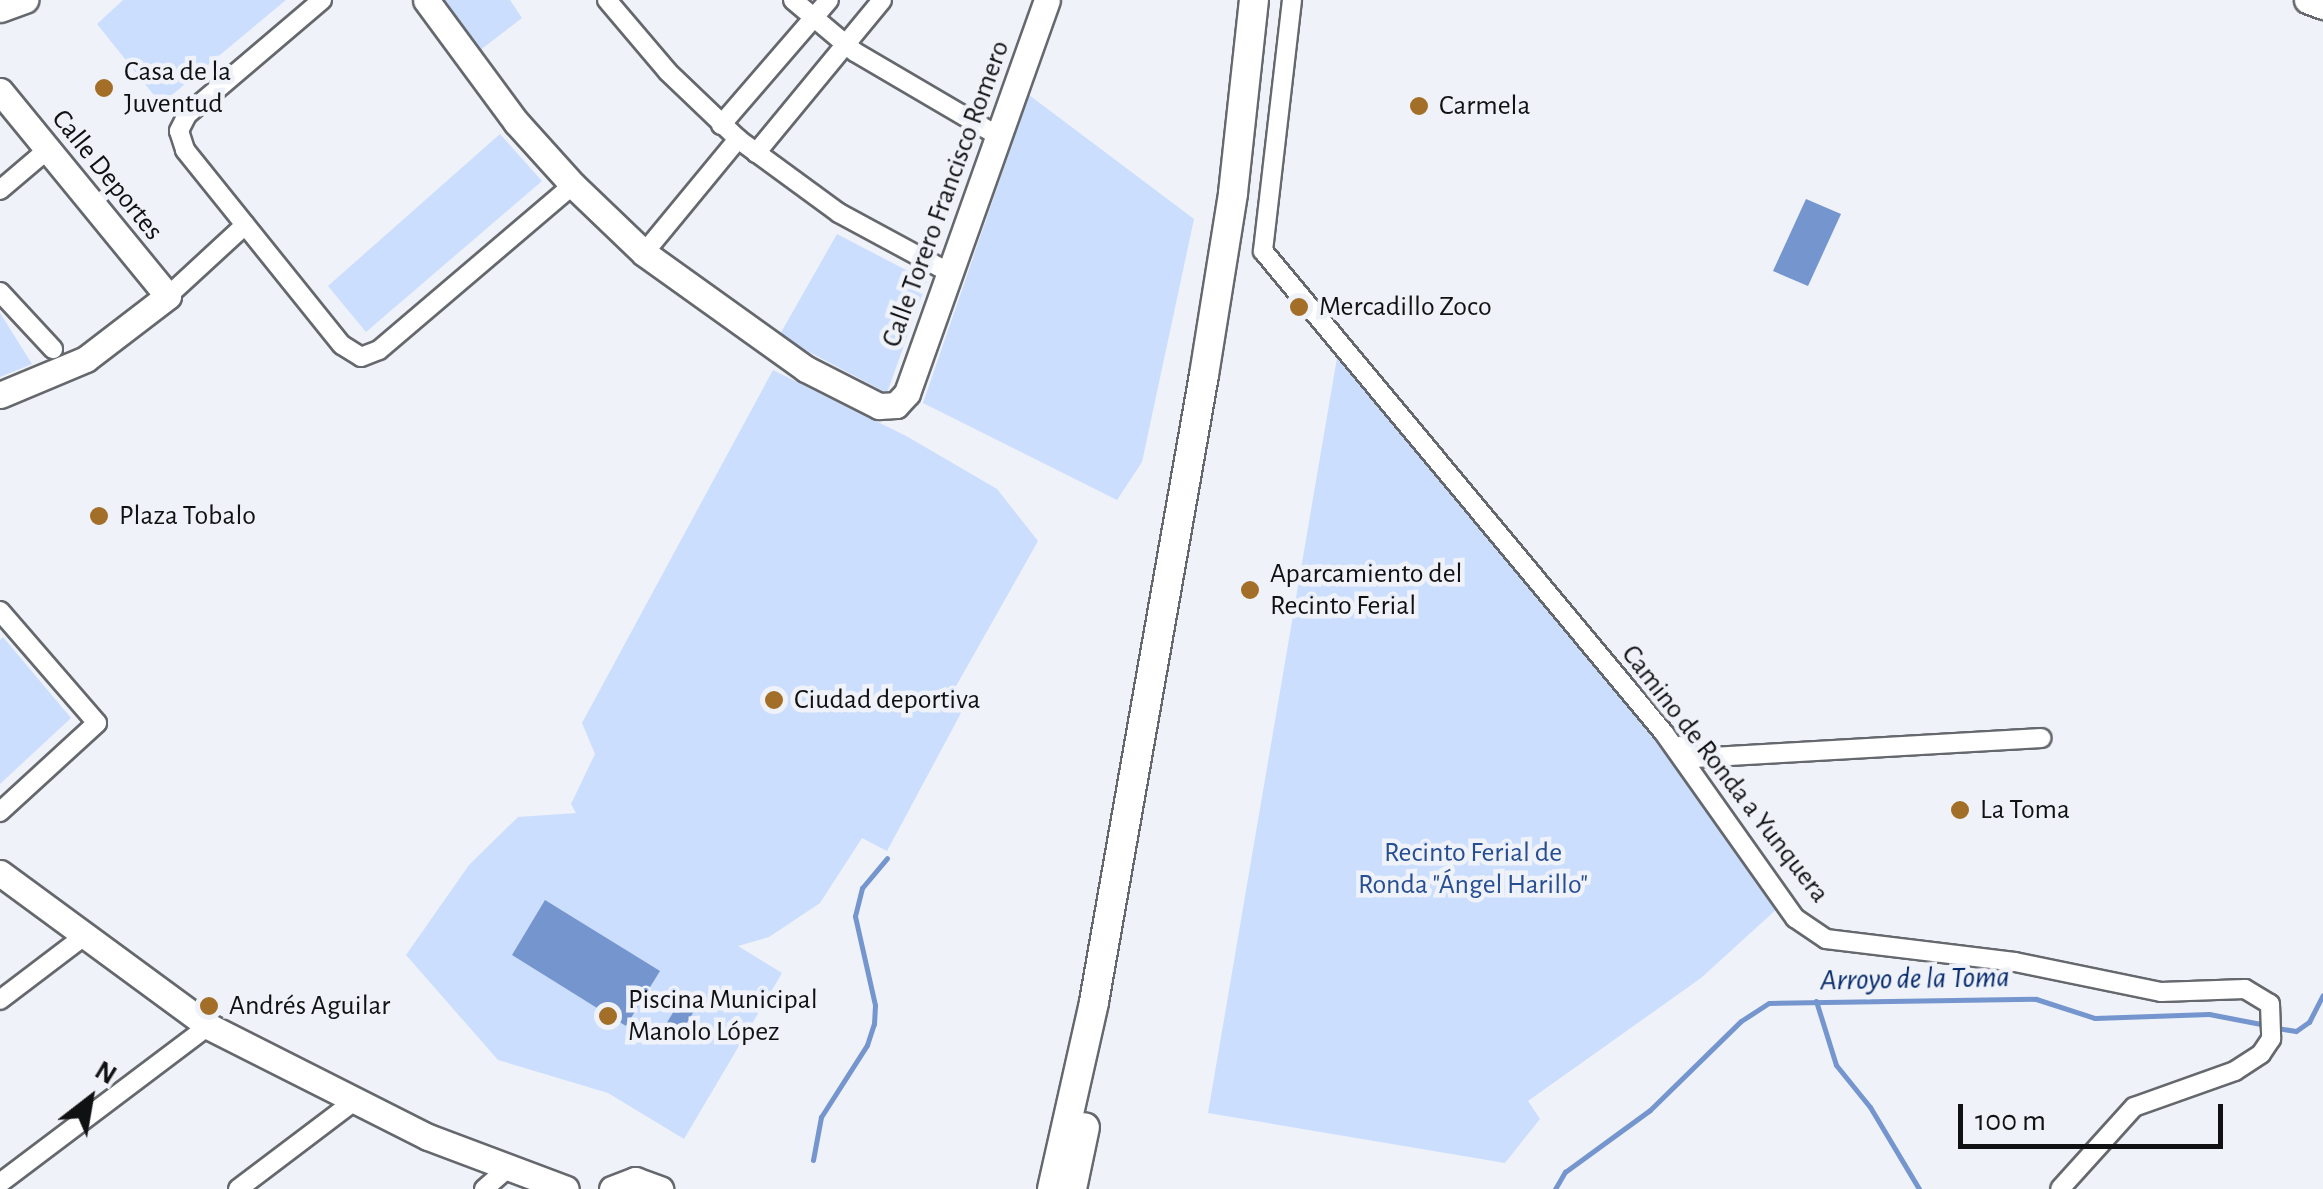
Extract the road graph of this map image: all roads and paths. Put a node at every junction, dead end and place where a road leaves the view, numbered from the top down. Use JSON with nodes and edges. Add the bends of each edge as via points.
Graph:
{"nodes":[{"id":1,"x":24,"y":0,"type":"edge"},
{"id":2,"x":322,"y":0,"type":"edge"},
{"id":3,"x":426,"y":0,"type":"edge"},
{"id":4,"x":607,"y":0,"type":"edge"},
{"id":5,"x":792,"y":0,"type":"edge"},
{"id":6,"x":828,"y":0,"type":"edge"},
{"id":7,"x":882,"y":0,"type":"edge"},
{"id":8,"x":1254,"y":0,"type":"edge"},
{"id":9,"x":1292,"y":0,"type":"edge"},
{"id":10,"x":2307,"y":0,"type":"edge"},
{"id":11,"x":1040,"y":3,"type":"edge"},
{"id":12,"x":2323,"y":6,"type":"edge"},
{"id":13,"x":0,"y":9,"type":"edge"},
{"id":14,"x":812,"y":19,"type":"junction"},
{"id":15,"x":845,"y":45,"type":"junction"},
{"id":16,"x":0,"y":91,"type":"edge"},
{"id":17,"x":721,"y":125,"type":"junction"},
{"id":18,"x":998,"y":136,"type":"junction"},
{"id":19,"x":738,"y":139,"type":"junction"},
{"id":20,"x":47,"y":150,"type":"junction"},
{"id":21,"x":756,"y":153,"type":"junction"},
{"id":22,"x":572,"y":186,"type":"junction"},
{"id":23,"x":0,"y":190,"type":"edge"},
{"id":24,"x":244,"y":225,"type":"junction"},
{"id":25,"x":644,"y":253,"type":"junction"},
{"id":26,"x":952,"y":274,"type":"junction"},
{"id":27,"x":0,"y":292,"type":"edge"},
{"id":28,"x":168,"y":296,"type":"junction"},
{"id":29,"x":53,"y":349,"type":"dead end"},
{"id":30,"x":0,"y":395,"type":"edge"},
{"id":31,"x":1,"y":616,"type":"edge"},
{"id":32,"x":1664,"y":733,"type":"junction"},
{"id":33,"x":1141,"y":736,"type":"junction"},
{"id":34,"x":2041,"y":738,"type":"dead end"},
{"id":35,"x":0,"y":812,"type":"edge"},
{"id":36,"x":1121,"y":854,"type":"junction"},
{"id":37,"x":0,"y":874,"type":"edge"},
{"id":38,"x":83,"y":937,"type":"junction"},
{"id":39,"x":0,"y":1000,"type":"edge"},
{"id":40,"x":208,"y":1026,"type":"junction"},
{"id":41,"x":352,"y":1102,"type":"junction"},
{"id":42,"x":507,"y":1169,"type":"junction"},
{"id":43,"x":0,"y":1183,"type":"edge"},
{"id":44,"x":238,"y":1189,"type":"edge"},
{"id":45,"x":484,"y":1189,"type":"edge"},
{"id":46,"x":566,"y":1189,"type":"edge"},
{"id":47,"x":612,"y":1189,"type":"edge"},
{"id":48,"x":660,"y":1189,"type":"edge"},
{"id":49,"x":1038,"y":1189,"type":"edge"},
{"id":50,"x":1052,"y":1189,"type":"edge"},
{"id":51,"x":1072,"y":1189,"type":"edge"},
{"id":52,"x":2060,"y":1189,"type":"edge"}],
"edges":[{"from":1,"to":13,"type":"street"},
{"from":2,"to":24,"type":"street","via":[[186,115],[179,131],[185,150]]},
{"from":3,"to":22,"type":"street","via":[[505,109]]},
{"from":4,"to":17,"type":"street"},
{"from":5,"to":14,"type":"street"},
{"from":6,"to":14,"type":"street"},
{"from":7,"to":15,"type":"street"},
{"from":8,"to":33,"type":"main road","via":[[1233,193]]},
{"from":9,"to":32,"type":"street","name":"Camino de Ronda a Yunquera","via":[[1264,252]]},
{"from":10,"to":12,"type":"street"},
{"from":11,"to":18,"type":"street","name":"Calle Torero Francisco Romero"},
{"from":14,"to":15,"type":"street"},
{"from":14,"to":17,"type":"street"},
{"from":15,"to":18,"type":"street"},
{"from":15,"to":21,"type":"street"},
{"from":16,"to":20,"type":"street","name":"Calle Deportes"},
{"from":17,"to":19,"type":"street"},
{"from":18,"to":26,"type":"street","name":"Calle Torero Francisco Romero"},
{"from":19,"to":21,"type":"street"},
{"from":19,"to":25,"type":"street"},
{"from":20,"to":23,"type":"street"},
{"from":20,"to":28,"type":"street","name":"Calle Deportes"},
{"from":21,"to":26,"type":"street","via":[[839,213]]},
{"from":22,"to":24,"type":"street","via":[[379,350],[361,357],[342,345]]},
{"from":22,"to":25,"type":"street"},
{"from":24,"to":28,"type":"street"},
{"from":25,"to":26,"type":"street","name":"Calle Torero Francisco Romero","via":[[806,370],[879,406],[896,405],[907,393]]},
{"from":27,"to":29,"type":"street"},
{"from":28,"to":30,"type":"street","via":[[86,358]]},
{"from":31,"to":35,"type":"street","via":[[96,723]]},
{"from":32,"to":34,"type":"street","via":[[1696,758]]},
{"from":32,"to":52,"type":"street","name":"Camino de Ronda a Yunquera","via":[[1795,918],[1826,939],[2016,962],[2161,992],[2245,989],[2262,996],[2274,1012],[2271,1040],[2261,1054],[2235,1071],[2134,1108]]},
{"from":33,"to":36,"type":"main road"},
{"from":33,"to":49,"type":"main road"},
{"from":36,"to":50,"type":"main road"},
{"from":36,"to":51,"type":"main road","via":[[1118,948]]},
{"from":37,"to":38,"type":"street"},
{"from":38,"to":39,"type":"street"},
{"from":38,"to":40,"type":"street"},
{"from":40,"to":41,"type":"street"},
{"from":40,"to":43,"type":"street"},
{"from":41,"to":42,"type":"street"},
{"from":41,"to":44,"type":"street"},
{"from":42,"to":45,"type":"street"},
{"from":42,"to":46,"type":"street"},
{"from":47,"to":48,"type":"street","via":[[635,1180]]}]}
